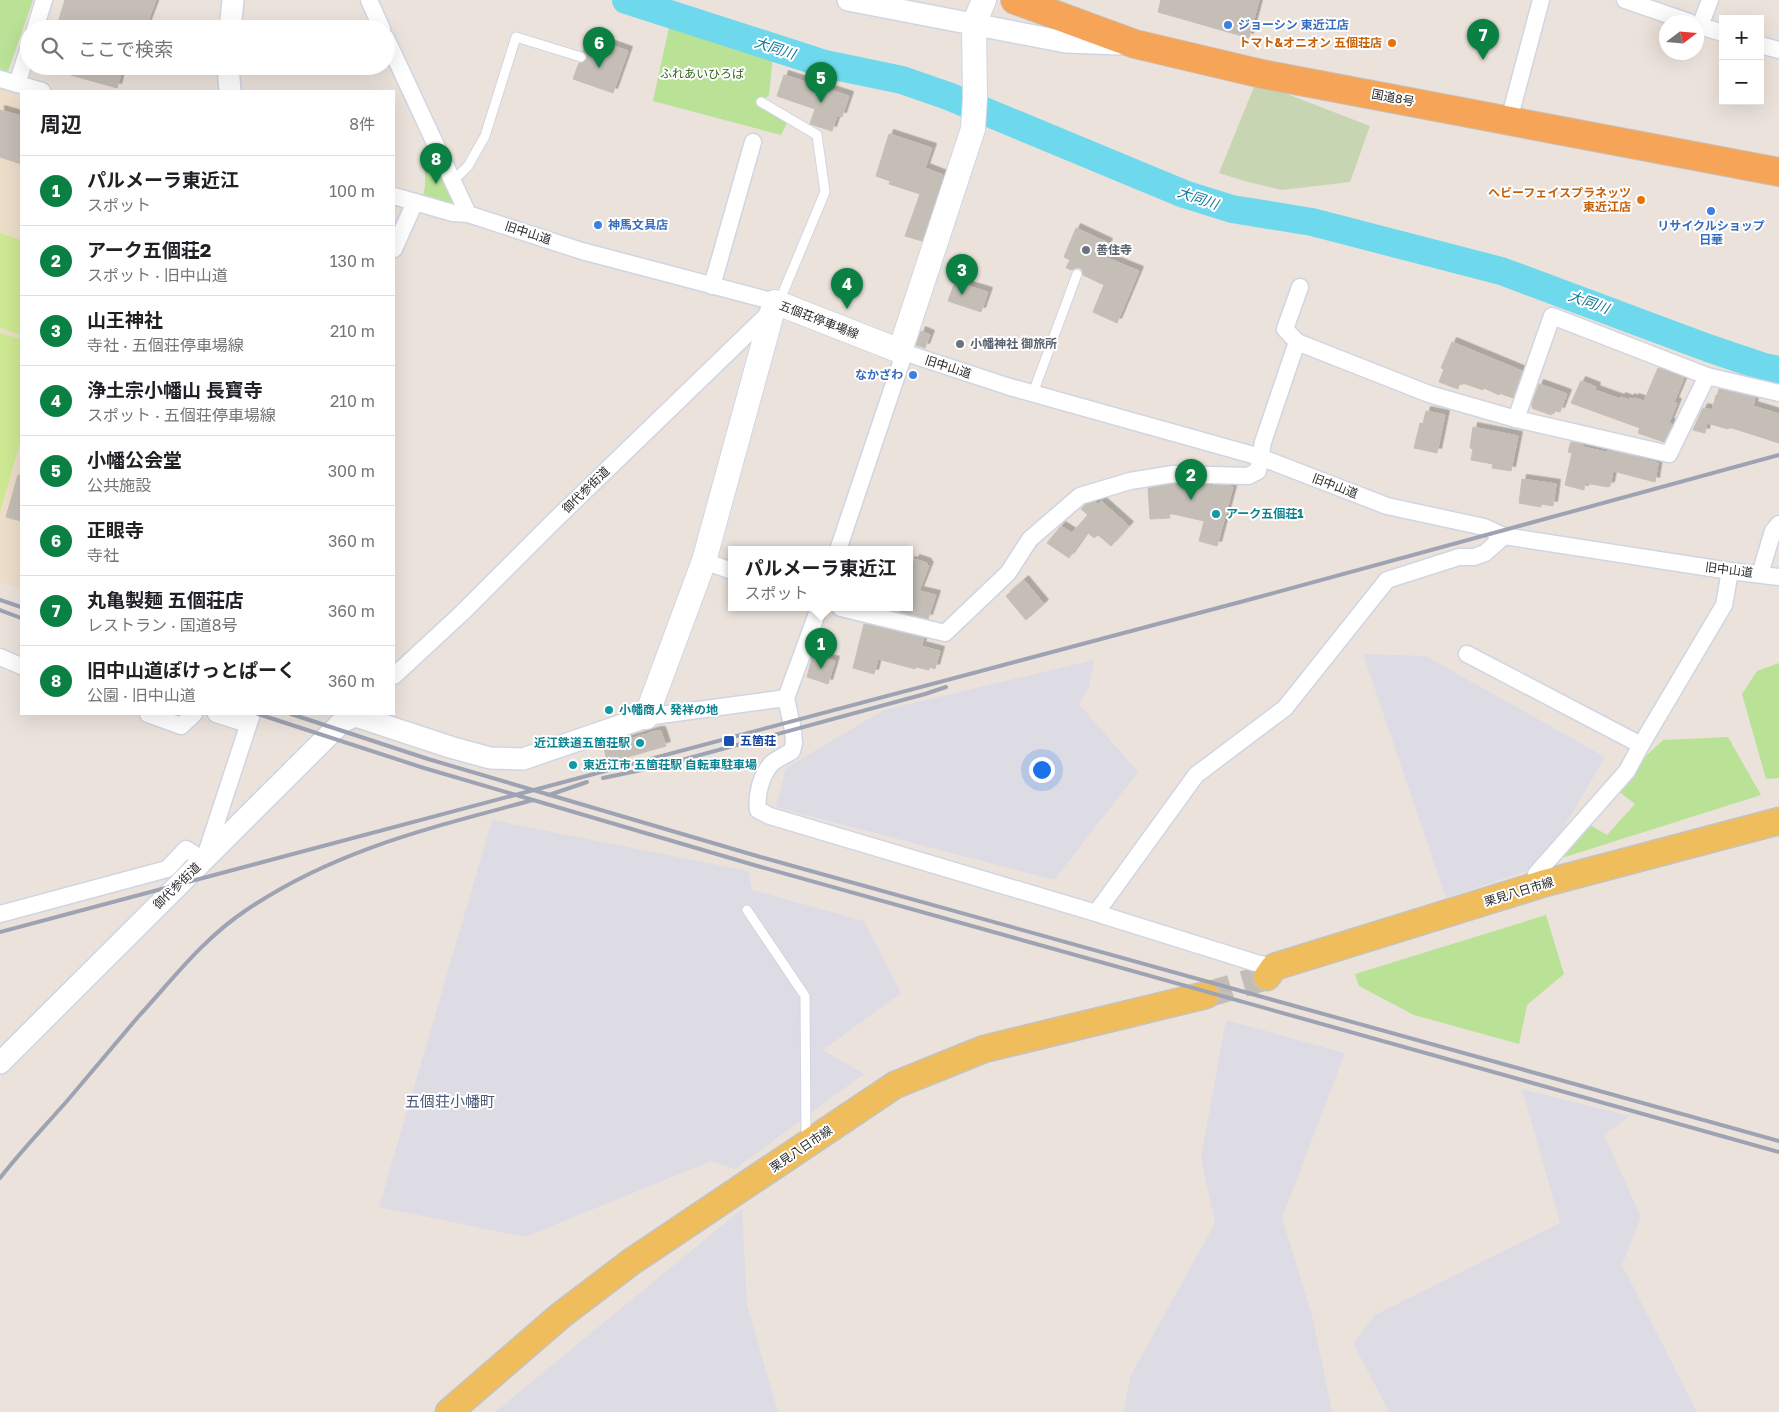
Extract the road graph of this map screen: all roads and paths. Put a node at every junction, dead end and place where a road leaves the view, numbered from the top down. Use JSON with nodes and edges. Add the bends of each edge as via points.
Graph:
{"nodes":[{"id":1,"x":44,"y":0,"type":"edge"},
{"id":2,"x":233,"y":0,"type":"edge"},
{"id":3,"x":369,"y":0,"type":"edge"},
{"id":4,"x":848,"y":0,"type":"edge"},
{"id":5,"x":984,"y":0,"type":"edge"},
{"id":6,"x":1014,"y":0,"type":"edge"},
{"id":7,"x":1541,"y":0,"type":"edge"},
{"id":8,"x":1628,"y":0,"type":"edge"},
{"id":9,"x":1710,"y":0,"type":"edge"},
{"id":10,"x":1668,"y":15,"type":"edge"},
{"id":11,"x":1701,"y":15,"type":"edge"},
{"id":12,"x":38,"y":20,"type":"edge"},
{"id":13,"x":231,"y":20,"type":"edge"},
{"id":14,"x":378,"y":20,"type":"edge"},
{"id":15,"x":974,"y":24,"type":"junction"},
{"id":16,"x":1704,"y":28,"type":"edge"},
{"id":17,"x":1719,"y":32,"type":"edge"},
{"id":18,"x":1135,"y":44,"type":"junction"},
{"id":19,"x":581,"y":57,"type":"dead end"},
{"id":20,"x":395,"y":58,"type":"edge"},
{"id":21,"x":20,"y":75,"type":"edge"},
{"id":22,"x":229,"y":75,"type":"edge"},
{"id":23,"x":0,"y":78,"type":"edge"},
{"id":24,"x":17,"y":84,"type":"junction"},
{"id":25,"x":38,"y":90,"type":"edge"},
{"id":26,"x":230,"y":90,"type":"edge"},
{"id":27,"x":761,"y":102,"type":"dead end"},
{"id":28,"x":1508,"y":120,"type":"junction"},
{"id":29,"x":753,"y":142,"type":"dead end"},
{"id":30,"x":1779,"y":172,"type":"edge"},
{"id":31,"x":452,"y":182,"type":"junction"},
{"id":32,"x":395,"y":196,"type":"edge"},
{"id":33,"x":415,"y":202,"type":"junction"},
{"id":34,"x":468,"y":214,"type":"junction"},
{"id":35,"x":395,"y":247,"type":"edge"},
{"id":36,"x":1077,"y":274,"type":"dead end"},
{"id":37,"x":712,"y":286,"type":"junction"},
{"id":38,"x":1300,"y":286,"type":"dead end"},
{"id":39,"x":775,"y":302,"type":"junction"},
{"id":40,"x":1298,"y":342,"type":"junction"},
{"id":41,"x":900,"y":351,"type":"junction"},
{"id":42,"x":1707,"y":376,"type":"junction"},
{"id":43,"x":1033,"y":393,"type":"junction"},
{"id":44,"x":1779,"y":393,"type":"edge"},
{"id":45,"x":1516,"y":418,"type":"junction"},
{"id":46,"x":1260,"y":457,"type":"junction"},
{"id":47,"x":1779,"y":524,"type":"edge"},
{"id":48,"x":1504,"y":536,"type":"junction"},
{"id":49,"x":839,"y":546,"type":"edge"},
{"id":50,"x":704,"y":561,"type":"junction"},
{"id":51,"x":728,"y":570,"type":"edge"},
{"id":52,"x":1730,"y":571,"type":"junction"},
{"id":53,"x":1760,"y":574,"type":"junction"},
{"id":54,"x":1779,"y":577,"type":"edge"},
{"id":55,"x":818,"y":611,"type":"edge"},
{"id":56,"x":854,"y":611,"type":"edge"},
{"id":57,"x":1467,"y":654,"type":"dead end"},
{"id":58,"x":0,"y":658,"type":"edge"},
{"id":59,"x":20,"y":666,"type":"edge"},
{"id":60,"x":395,"y":675,"type":"edge"},
{"id":61,"x":786,"y":698,"type":"junction"},
{"id":62,"x":151,"y":715,"type":"edge"},
{"id":63,"x":193,"y":715,"type":"edge"},
{"id":64,"x":223,"y":715,"type":"edge"},
{"id":65,"x":352,"y":715,"type":"edge"},
{"id":66,"x":357,"y":715,"type":"edge"},
{"id":67,"x":646,"y":717,"type":"junction"},
{"id":68,"x":250,"y":719,"type":"edge"},
{"id":69,"x":1641,"y":745,"type":"junction"},
{"id":70,"x":1779,"y":822,"type":"edge"},
{"id":71,"x":204,"y":860,"type":"junction"},
{"id":72,"x":1534,"y":887,"type":"junction"},
{"id":73,"x":746,"y":910,"type":"dead end"},
{"id":74,"x":1096,"y":913,"type":"junction"},
{"id":75,"x":0,"y":914,"type":"edge"},
{"id":76,"x":1270,"y":972,"type":"joint"},
{"id":77,"x":1206,"y":995,"type":"tunnel mouth"},
{"id":78,"x":0,"y":1063,"type":"edge"},
{"id":79,"x":807,"y":1146,"type":"junction"},
{"id":80,"x":449,"y":1412,"type":"edge"}],
"edges":[{"from":1,"to":12,"type":"street"},
{"from":2,"to":13,"type":"street"},
{"from":3,"to":14,"type":"street"},
{"from":4,"to":15,"type":"street"},
{"from":5,"to":15,"type":"main road"},
{"from":6,"to":18,"type":"highway","name":"国道8号"},
{"from":7,"to":28,"type":"street"},
{"from":8,"to":10,"type":"street"},
{"from":9,"to":11,"type":"street"},
{"from":15,"to":18,"type":"street","via":[[1066,42]]},
{"from":15,"to":41,"type":"main road","via":[[973,130]]},
{"from":16,"to":17,"type":"street"},
{"from":18,"to":28,"type":"highway","name":"国道8号","via":[[1262,74]]},
{"from":19,"to":31,"type":"lane","via":[[516,37],[485,136],[468,166]]},
{"from":20,"to":31,"type":"street"},
{"from":21,"to":24,"type":"street"},
{"from":22,"to":26,"type":"street"},
{"from":23,"to":24,"type":"street"},
{"from":24,"to":25,"type":"street"},
{"from":27,"to":39,"type":"lane","via":[[817,135],[825,192],[782,294]]},
{"from":28,"to":30,"type":"highway","name":"国道8号"},
{"from":29,"to":37,"type":"street"},
{"from":31,"to":34,"type":"street"},
{"from":32,"to":33,"type":"street","name":"旧中山道"},
{"from":33,"to":34,"type":"street","name":"旧中山道"},
{"from":33,"to":35,"type":"street"},
{"from":34,"to":37,"type":"street","name":"旧中山道","via":[[582,251]]},
{"from":36,"to":43,"type":"lane"},
{"from":37,"to":39,"type":"street","name":"旧中山道"},
{"from":38,"to":40,"type":"street","via":[[1285,329]]},
{"from":39,"to":41,"type":"main road","name":"五個荘停車場線"},
{"from":39,"to":50,"type":"main road","name":"五個荘停車場線"},
{"from":39,"to":60,"type":"street","name":"御代参街道","via":[[760,322]]},
{"from":40,"to":45,"type":"street","via":[[1428,394]]},
{"from":40,"to":46,"type":"street"},
{"from":41,"to":43,"type":"street","name":"旧中山道"},
{"from":41,"to":49,"type":"street","via":[[902,360]]},
{"from":42,"to":44,"type":"street"},
{"from":42,"to":45,"type":"street","via":[[1670,454]]},
{"from":42,"to":45,"type":"street","via":[[1552,316]]},
{"from":43,"to":46,"type":"street","name":"旧中山道"},
{"from":46,"to":48,"type":"street","name":"旧中山道","via":[[1387,506],[1484,527]]},
{"from":46,"to":56,"type":"street","via":[[1258,471],[1248,476],[1173,474],[1130,481],[1080,496],[1030,540],[1008,573],[945,633]]},
{"from":47,"to":53,"type":"street","via":[[1773,531]]},
{"from":48,"to":52,"type":"street","name":"旧中山道"},
{"from":48,"to":74,"type":"street","via":[[1485,553],[1458,557],[1387,580],[1285,708],[1196,775]]},
{"from":50,"to":51,"type":"street"},
{"from":50,"to":67,"type":"main road","name":"五個荘停車場線"},
{"from":52,"to":53,"type":"street","name":"旧中山道"},
{"from":52,"to":69,"type":"street","via":[[1724,605]]},
{"from":53,"to":54,"type":"street","name":"旧中山道"},
{"from":55,"to":61,"type":"street"},
{"from":57,"to":69,"type":"street"},
{"from":58,"to":59,"type":"street"},
{"from":61,"to":67,"type":"street"},
{"from":61,"to":74,"type":"street","via":[[793,730],[792,751],[772,763],[764,775],[757,800],[758,810]]},
{"from":62,"to":63,"type":"street","via":[[181,726]]},
{"from":64,"to":68,"type":"street"},
{"from":65,"to":71,"type":"street","name":"御代参街道"},
{"from":66,"to":67,"type":"street","via":[[490,758],[523,759]]},
{"from":68,"to":71,"type":"street"},
{"from":69,"to":72,"type":"street","via":[[1626,771],[1536,874]]},
{"from":70,"to":72,"type":"main road","name":"栗見八日市線"},
{"from":71,"to":75,"type":"street","via":[[186,849],[168,869]]},
{"from":71,"to":78,"type":"street","name":"御代参街道"},
{"from":72,"to":76,"type":"main road","name":"栗見八日市線"},
{"from":73,"to":79,"type":"lane","via":[[804,996]]},
{"from":74,"to":76,"type":"street","via":[[1256,963]]},
{"from":77,"to":79,"type":"main road","name":"栗見八日市線","via":[[984,1049],[895,1085]]},
{"from":79,"to":80,"type":"main road","name":"栗見八日市線","via":[[630,1262],[560,1316]]}]}
